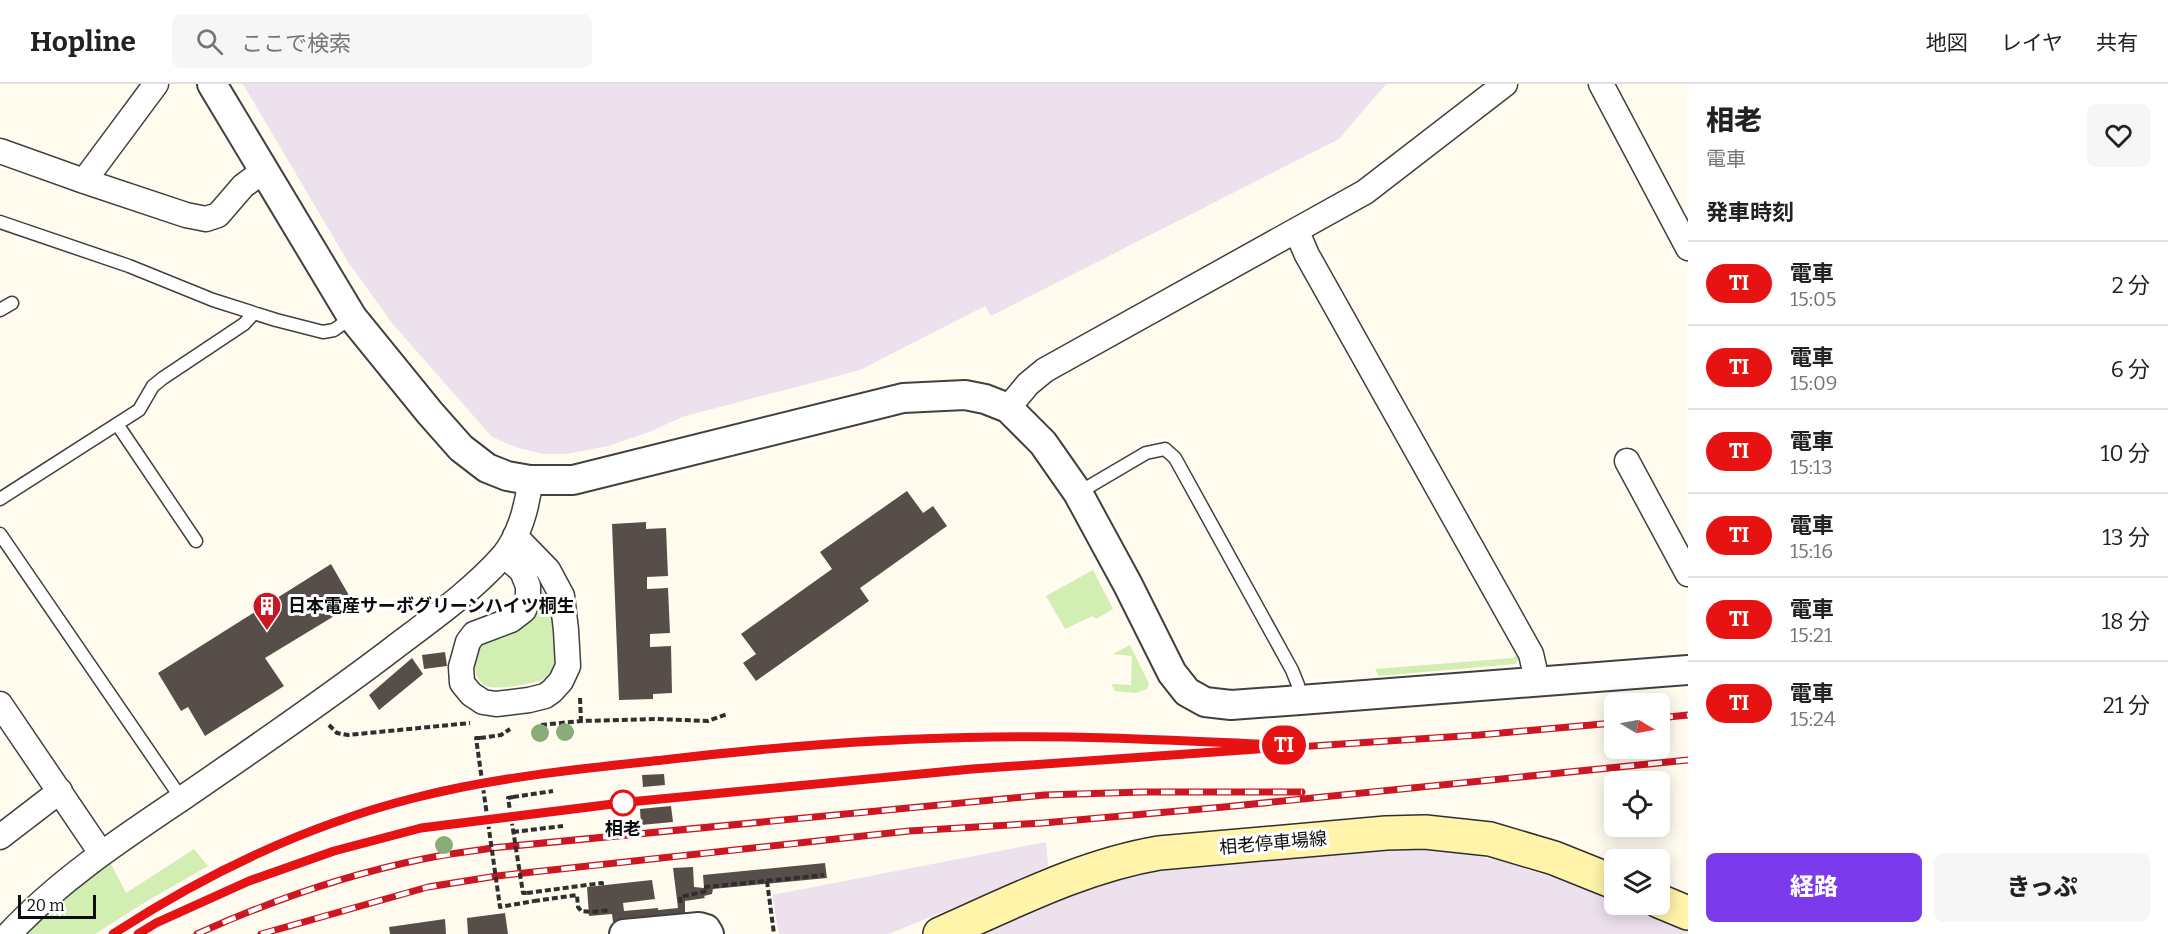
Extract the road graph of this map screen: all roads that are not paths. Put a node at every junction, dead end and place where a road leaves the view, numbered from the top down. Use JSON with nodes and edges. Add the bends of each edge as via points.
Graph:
{"nodes":[{"id":1,"x":156,"y":84,"type":"edge"},
{"id":2,"x":212,"y":84,"type":"edge"},
{"id":3,"x":1505,"y":84,"type":"edge"},
{"id":4,"x":1606,"y":86,"type":"edge"},
{"id":5,"x":0,"y":151,"type":"edge"},
{"id":6,"x":263,"y":171,"type":"junction"},
{"id":7,"x":84,"y":181,"type":"junction"},
{"id":8,"x":0,"y":222,"type":"edge"},
{"id":9,"x":1296,"y":232,"type":"junction"},
{"id":10,"x":1688,"y":248,"type":"edge"},
{"id":11,"x":12,"y":303,"type":"dead end"},
{"id":12,"x":0,"y":310,"type":"edge"},
{"id":13,"x":254,"y":313,"type":"junction"},
{"id":14,"x":352,"y":317,"type":"junction"},
{"id":15,"x":1008,"y":408,"type":"junction"},
{"id":16,"x":117,"y":424,"type":"junction"},
{"id":17,"x":1627,"y":461,"type":"dead end"},
{"id":18,"x":530,"y":480,"type":"junction"},
{"id":19,"x":1078,"y":493,"type":"junction"},
{"id":20,"x":0,"y":499,"type":"edge"},
{"id":21,"x":0,"y":534,"type":"edge"},
{"id":22,"x":196,"y":541,"type":"dead end"},
{"id":23,"x":509,"y":545,"type":"junction"},
{"id":24,"x":1688,"y":574,"type":"edge"},
{"id":25,"x":1688,"y":670,"type":"edge"},
{"id":26,"x":1535,"y":682,"type":"junction"},
{"id":27,"x":1300,"y":700,"type":"junction"},
{"id":28,"x":0,"y":704,"type":"edge"},
{"id":29,"x":60,"y":792,"type":"junction"},
{"id":30,"x":181,"y":798,"type":"junction"},
{"id":31,"x":0,"y":837,"type":"edge"},
{"id":32,"x":101,"y":853,"type":"junction"},
{"id":33,"x":1604,"y":878,"type":"edge"},
{"id":34,"x":1670,"y":906,"type":"edge"},
{"id":35,"x":1688,"y":913,"type":"edge"},
{"id":36,"x":9,"y":934,"type":"edge"},
{"id":37,"x":624,"y":934,"type":"edge"},
{"id":38,"x":709,"y":934,"type":"edge"},
{"id":39,"x":940,"y":934,"type":"edge"}],
"edges":[{"from":1,"to":7,"type":"street"},
{"from":2,"to":6,"type":"street"},
{"from":3,"to":9,"type":"street","via":[[1365,192]]},
{"from":4,"to":10,"type":"street"},
{"from":5,"to":7,"type":"street"},
{"from":6,"to":7,"type":"street","via":[[243,186],[218,215],[206,219]]},
{"from":6,"to":14,"type":"street"},
{"from":8,"to":13,"type":"lane"},
{"from":9,"to":15,"type":"street","via":[[1046,370]]},
{"from":9,"to":26,"type":"street","via":[[1531,654]]},
{"from":11,"to":12,"type":"lane"},
{"from":13,"to":14,"type":"lane","via":[[323,332],[334,330]]},
{"from":13,"to":16,"type":"lane","via":[[244,324],[153,386],[139,410]]},
{"from":14,"to":18,"type":"street","via":[[461,448],[487,468]]},
{"from":15,"to":18,"type":"street","via":[[965,395],[903,398],[573,480]]},
{"from":15,"to":19,"type":"street","via":[[1043,443]]},
{"from":16,"to":20,"type":"lane"},
{"from":16,"to":22,"type":"lane"},
{"from":17,"to":24,"type":"street"},
{"from":18,"to":23,"type":"street","via":[[525,510]]},
{"from":19,"to":27,"type":"street","via":[[1172,673],[1187,692],[1204,702],[1231,705]]},
{"from":19,"to":27,"type":"lane","via":[[1146,453],[1164,449],[1175,458],[1292,670]]},
{"from":21,"to":30,"type":"lane"},
{"from":23,"to":23,"type":"street","via":[[548,570],[562,596],[568,666],[561,681],[545,696],[496,704],[471,694],[462,683],[461,667],[474,634],[511,620],[524,610],[528,586]]},
{"from":23,"to":30,"type":"street","via":[[441,613],[320,704]]},
{"from":25,"to":26,"type":"street"},
{"from":26,"to":27,"type":"street"},
{"from":28,"to":29,"type":"street"},
{"from":29,"to":31,"type":"street"},
{"from":29,"to":32,"type":"street"},
{"from":30,"to":32,"type":"street"},
{"from":32,"to":36,"type":"street"},
{"from":33,"to":39,"type":"main road","name":"相老停車場線","via":[[1490,839],[1425,832],[1386,833],[1131,858],[1077,875]]},
{"from":34,"to":35,"type":"main road"},
{"from":37,"to":38,"type":"street","via":[[699,927]]}]}
